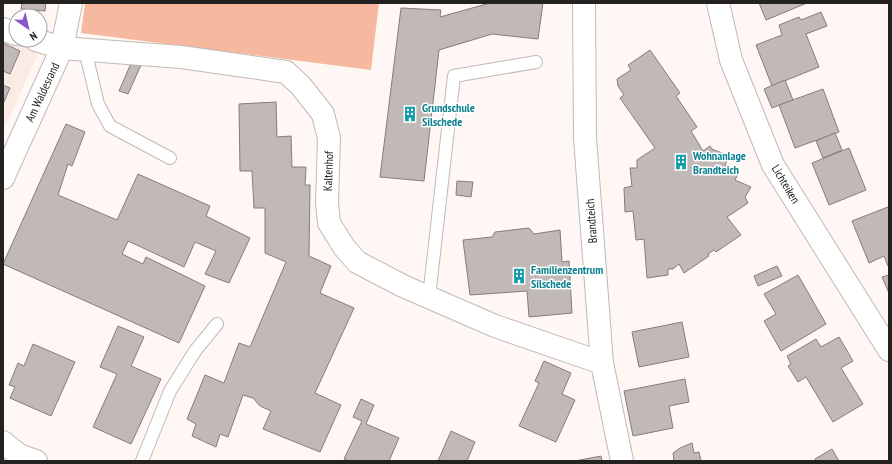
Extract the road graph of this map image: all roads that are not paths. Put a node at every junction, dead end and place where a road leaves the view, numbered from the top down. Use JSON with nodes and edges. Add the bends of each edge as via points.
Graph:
{"nodes":[{"id":1,"x":71,"y":3,"type":"edge"},
{"id":2,"x":584,"y":3,"type":"edge"},
{"id":3,"x":718,"y":3,"type":"edge"},
{"id":4,"x":48,"y":44,"type":"edge"},
{"id":5,"x":62,"y":48,"type":"junction"},
{"id":6,"x":84,"y":50,"type":"junction"},
{"id":7,"x":536,"y":62,"type":"dead end"},
{"id":8,"x":170,"y":158,"type":"dead end"},
{"id":9,"x":3,"y":178,"type":"edge"},
{"id":10,"x":429,"y":297,"type":"junction"},
{"id":11,"x":217,"y":324,"type":"dead end"},
{"id":12,"x":889,"y":350,"type":"edge"},
{"id":13,"x":602,"y":363,"type":"junction"},
{"id":14,"x":3,"y":442,"type":"edge"},
{"id":15,"x":36,"y":461,"type":"edge"},
{"id":16,"x":142,"y":461,"type":"edge"},
{"id":17,"x":622,"y":461,"type":"edge"}],
"edges":[{"from":1,"to":5,"type":"street","name":"Am Waldesrand"},
{"from":2,"to":13,"type":"street","name":"Brandteich","via":[[585,138]]},
{"from":3,"to":12,"type":"street","name":"Lichteiken","via":[[731,60],[773,165]]},
{"from":4,"to":5,"type":"street","name":"Kaltenhof"},
{"from":5,"to":6,"type":"street","name":"Kaltenhof"},
{"from":5,"to":9,"type":"street","name":"Am Waldesrand"},
{"from":6,"to":8,"type":"lane","via":[[98,104],[110,126]]},
{"from":6,"to":10,"type":"street","name":"Kaltenhof","via":[[181,57],[286,72],[301,86],[323,114],[329,138],[328,223],[357,262]]},
{"from":7,"to":10,"type":"lane","via":[[454,76]]},
{"from":10,"to":13,"type":"street","name":"Kaltenhof","via":[[495,326]]},
{"from":11,"to":16,"type":"lane","via":[[195,351],[170,391]]},
{"from":13,"to":17,"type":"street","name":"Brandteich"},
{"from":14,"to":15,"type":"street","via":[[19,455]]}]}
